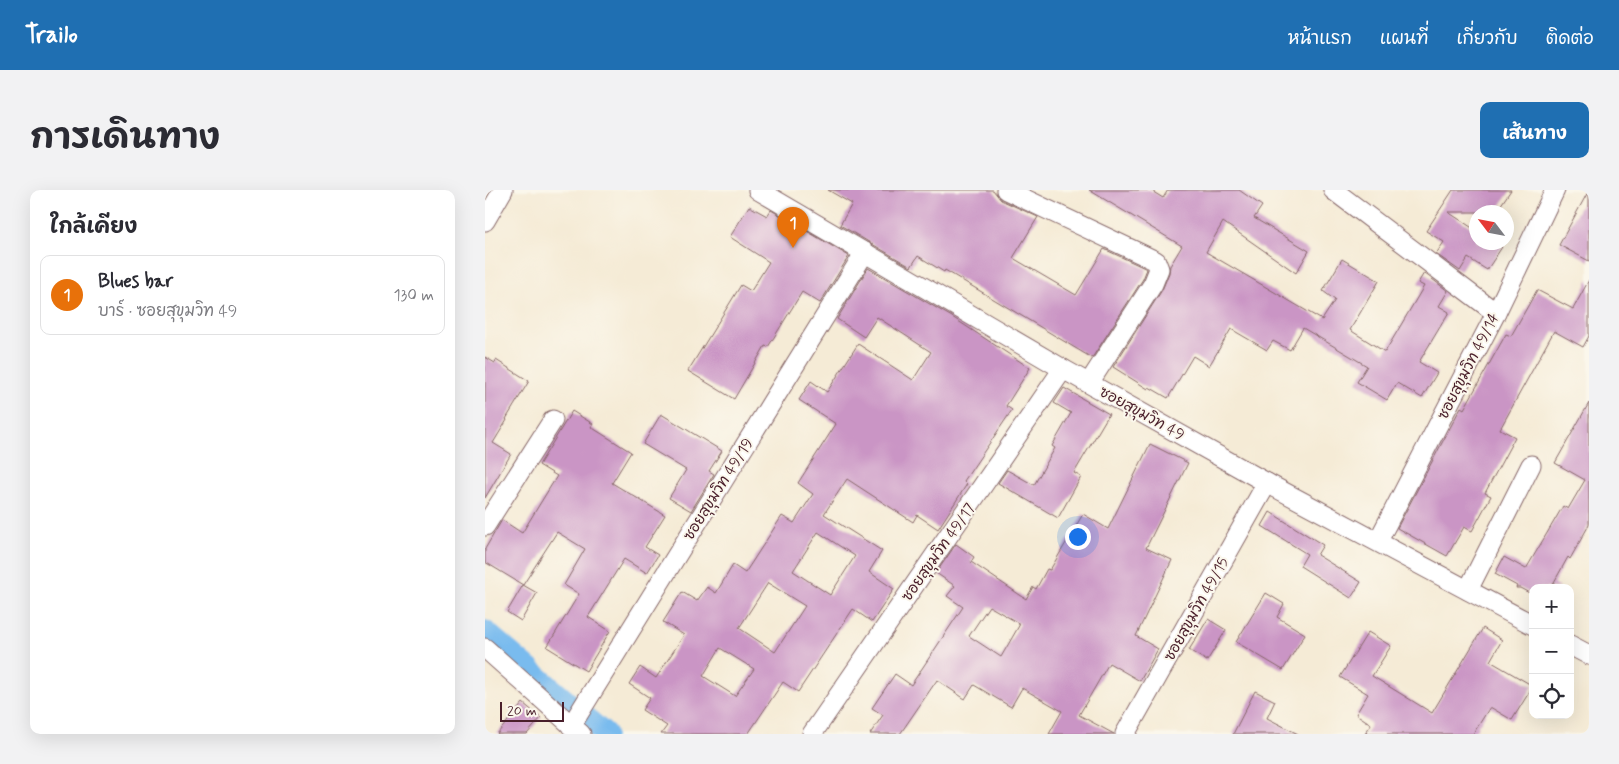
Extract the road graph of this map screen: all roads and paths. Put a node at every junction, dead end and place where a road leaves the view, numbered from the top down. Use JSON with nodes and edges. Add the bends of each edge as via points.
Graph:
{"nodes":[{"id":1,"x":503,"y":190,"type":"edge"},
{"id":2,"x":758,"y":190,"type":"edge"},
{"id":3,"x":1006,"y":190,"type":"edge"},
{"id":4,"x":1333,"y":190,"type":"edge"},
{"id":5,"x":1555,"y":190,"type":"edge"},
{"id":6,"x":485,"y":221,"type":"edge"},
{"id":7,"x":865,"y":252,"type":"junction"},
{"id":8,"x":1496,"y":313,"type":"junction"},
{"id":9,"x":1063,"y":369,"type":"junction"},
{"id":10,"x":1089,"y":383,"type":"junction"},
{"id":11,"x":553,"y":420,"type":"dead end"},
{"id":12,"x":1531,"y":465,"type":"dead end"},
{"id":13,"x":1267,"y":483,"type":"junction"},
{"id":14,"x":485,"y":526,"type":"edge"},
{"id":15,"x":1378,"y":541,"type":"junction"},
{"id":16,"x":1468,"y":590,"type":"junction"},
{"id":17,"x":1529,"y":623,"type":"edge"},
{"id":18,"x":1574,"y":647,"type":"edge"},
{"id":19,"x":485,"y":648,"type":"edge"},
{"id":20,"x":1589,"y":655,"type":"edge"},
{"id":21,"x":576,"y":730,"type":"edge"},
{"id":22,"x":812,"y":734,"type":"edge"},
{"id":23,"x":1125,"y":734,"type":"edge"}],
"edges":[{"from":1,"to":6,"type":"street"},
{"from":2,"to":7,"type":"street","name":"ซอยสุขุมวิท 49"},
{"from":3,"to":10,"type":"street","via":[[1155,260],[1159,269],[1153,284]]},
{"from":4,"to":8,"type":"street"},
{"from":5,"to":8,"type":"street","name":"ซอยสุขุมวิท 49/14"},
{"from":7,"to":9,"type":"street","name":"ซอยสุขุมวิท 49"},
{"from":7,"to":21,"type":"street","name":"ซอยสุขุมวิท 49/19"},
{"from":8,"to":15,"type":"street","name":"ซอยสุขุมวิท 49/14"},
{"from":9,"to":10,"type":"street","name":"ซอยสุขุมวิท 49"},
{"from":9,"to":22,"type":"street","name":"ซอยสุขุมวิท 49/17"},
{"from":10,"to":13,"type":"street","name":"ซอยสุขุมวิท 49"},
{"from":11,"to":14,"type":"street"},
{"from":12,"to":16,"type":"street"},
{"from":13,"to":15,"type":"street","name":"ซอยสุขุมวิท 49"},
{"from":13,"to":23,"type":"street","name":"ซอยสุขุมวิท 49/15"},
{"from":15,"to":16,"type":"street","name":"ซอยสุขุมวิท 49"},
{"from":16,"to":17,"type":"street","name":"ซอยสุขุมวิท 49"},
{"from":18,"to":20,"type":"street"},
{"from":19,"to":21,"type":"street"}]}
